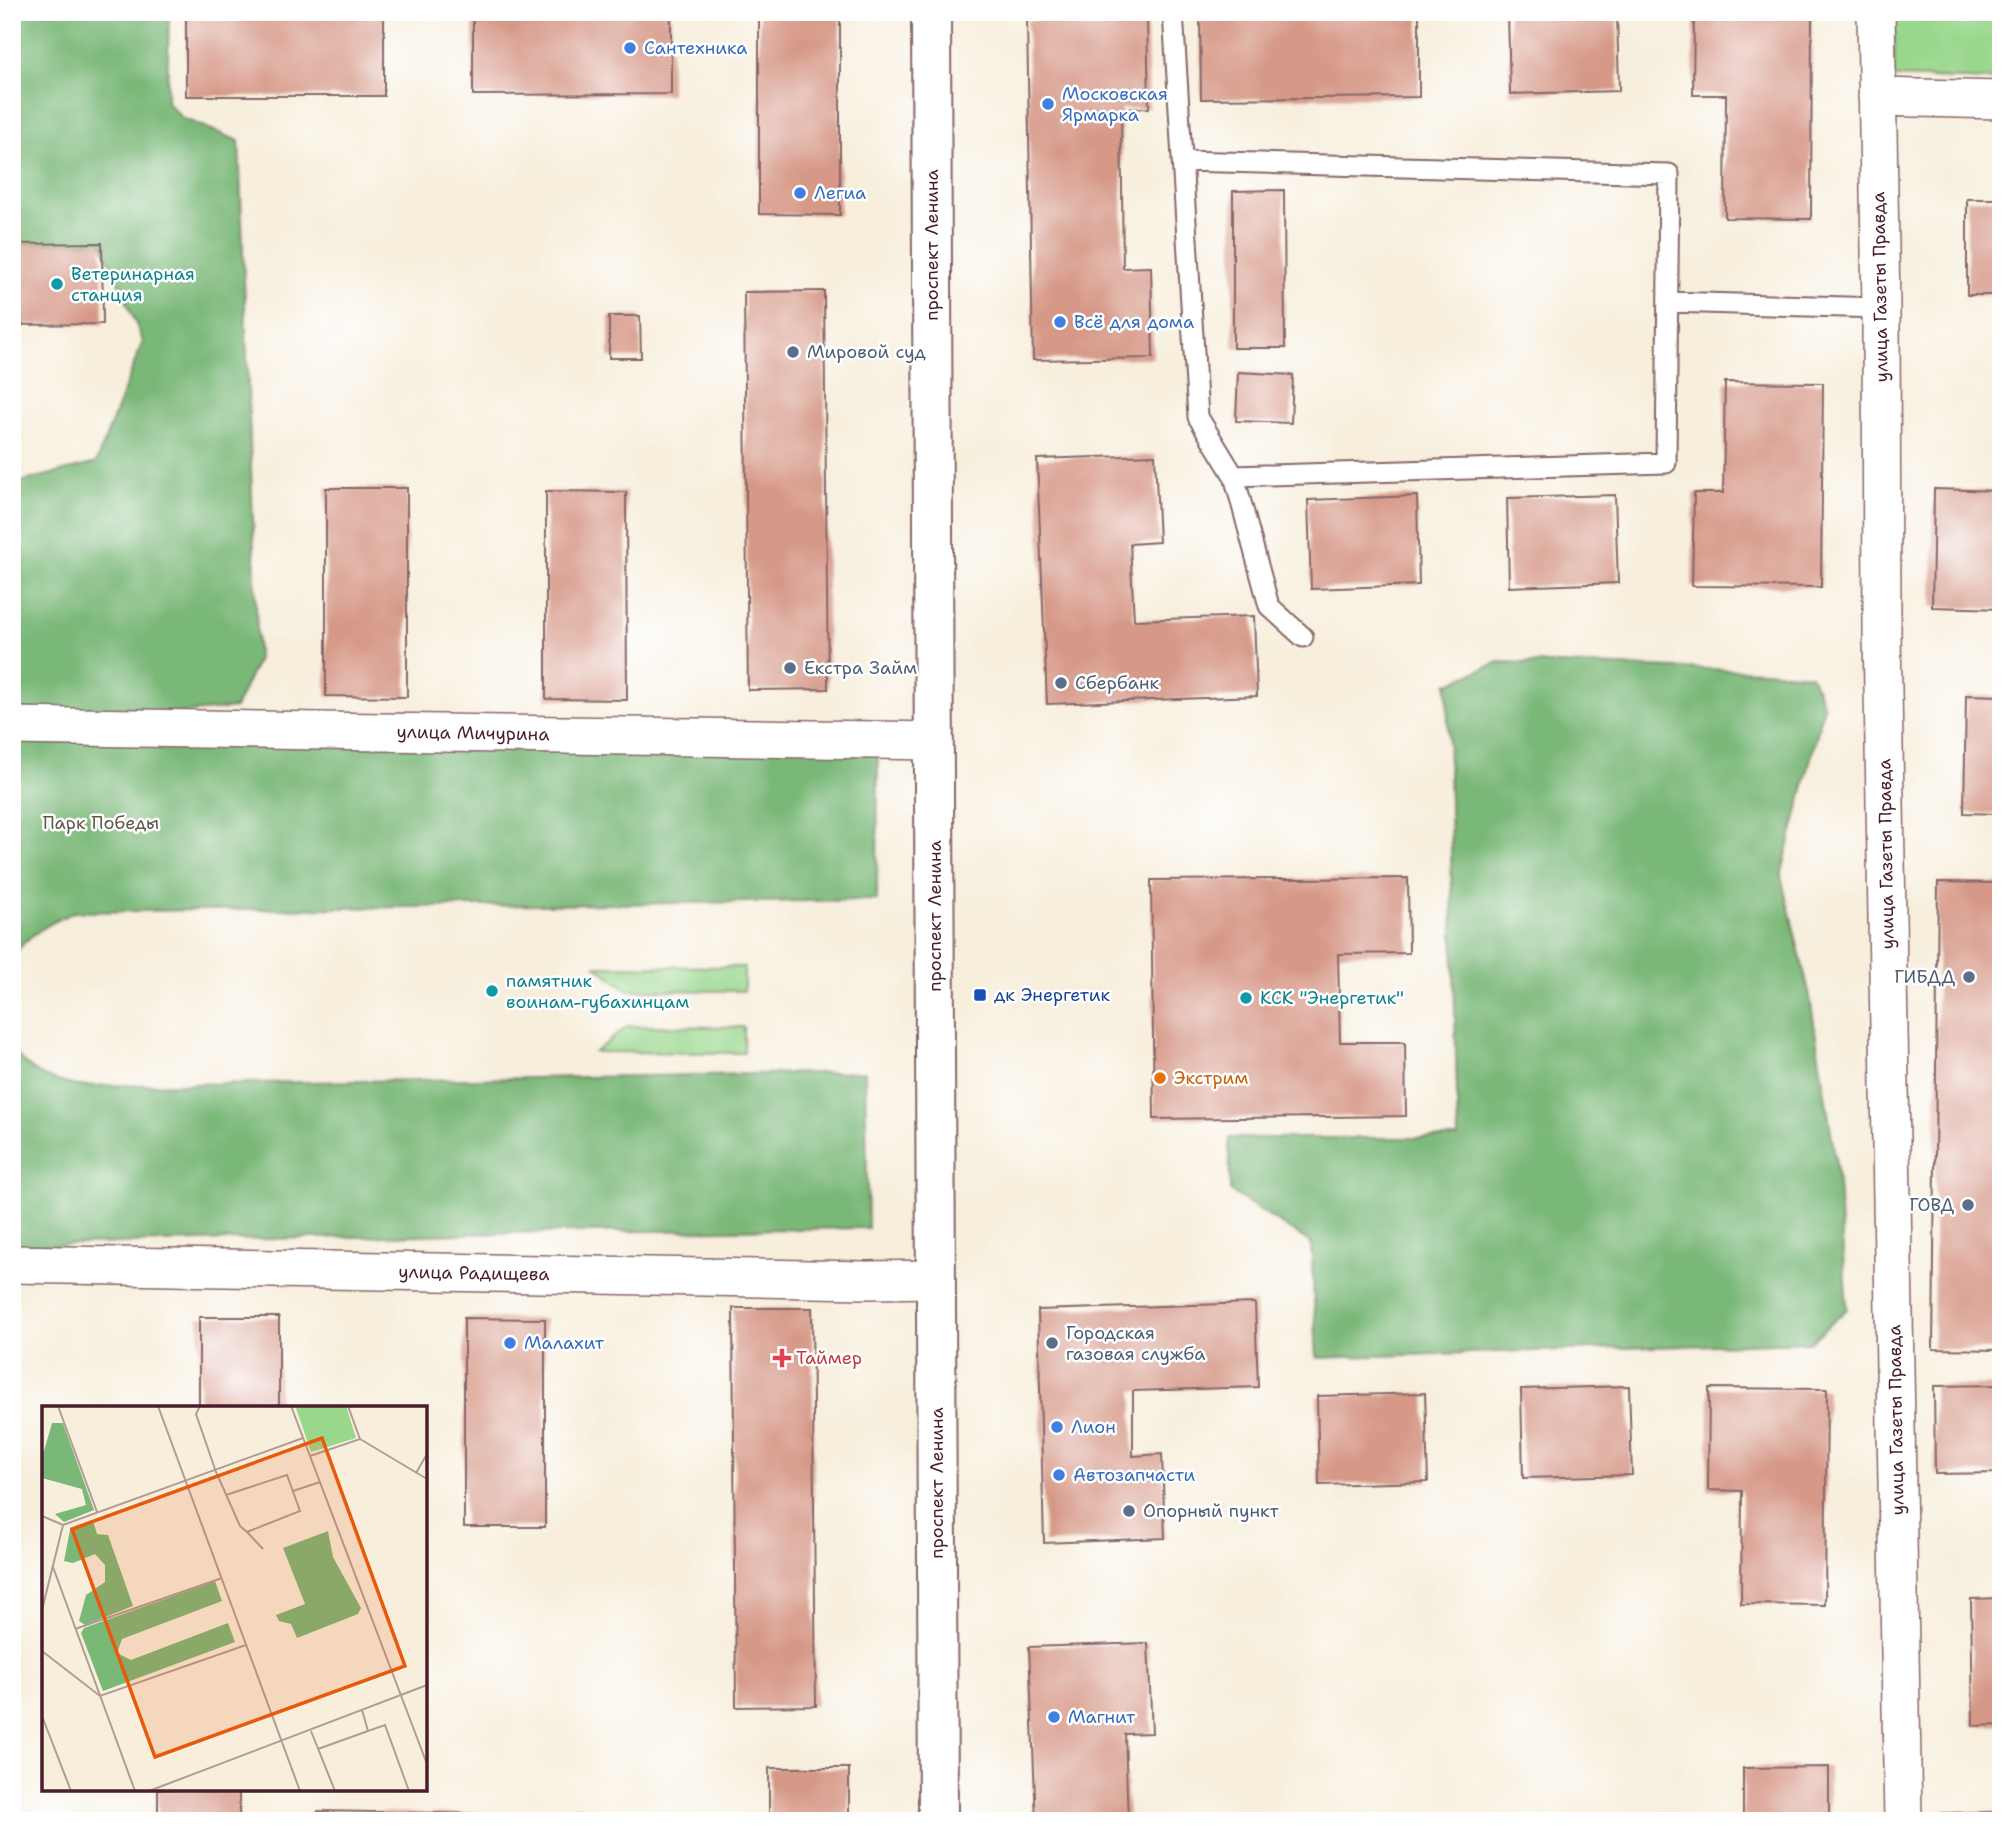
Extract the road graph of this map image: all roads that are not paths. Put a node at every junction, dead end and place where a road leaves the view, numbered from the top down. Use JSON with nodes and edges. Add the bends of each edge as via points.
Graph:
{"nodes":[{"id":1,"x":931,"y":12,"type":"edge"},
{"id":2,"x":1173,"y":12,"type":"edge"},
{"id":3,"x":1876,"y":12,"type":"edge"},
{"id":4,"x":1877,"y":97,"type":"junction"},
{"id":5,"x":2001,"y":100,"type":"edge"},
{"id":6,"x":1182,"y":161,"type":"junction"},
{"id":7,"x":1668,"y":302,"type":"junction"},
{"id":8,"x":1881,"y":308,"type":"junction"},
{"id":9,"x":1234,"y":476,"type":"junction"},
{"id":10,"x":1303,"y":637,"type":"dead end"},
{"id":11,"x":12,"y":726,"type":"edge"},
{"id":12,"x":934,"y":740,"type":"junction"},
{"id":13,"x":12,"y":1264,"type":"edge"},
{"id":14,"x":936,"y":1279,"type":"junction"},
{"id":15,"x":938,"y":1821,"type":"edge"},
{"id":16,"x":1903,"y":1821,"type":"edge"}],
"edges":[{"from":1,"to":12,"type":"main road","name":"проспект Ленина"},
{"from":2,"to":6,"type":"lane"},
{"from":3,"to":4,"type":"street","name":"улица Газеты Правда"},
{"from":4,"to":5,"type":"street"},
{"from":4,"to":8,"type":"street","name":"улица Газеты Правда"},
{"from":6,"to":7,"type":"lane","via":[[1669,174]]},
{"from":6,"to":9,"type":"lane","via":[[1198,416]]},
{"from":7,"to":8,"type":"lane"},
{"from":7,"to":9,"type":"lane","via":[[1666,463]]},
{"from":8,"to":16,"type":"street","name":"улица Газеты Правда","via":[[1882,647]]},
{"from":9,"to":10,"type":"lane","via":[[1269,606]]},
{"from":11,"to":12,"type":"street","name":"улица Мичурина"},
{"from":12,"to":14,"type":"main road","name":"проспект Ленина"},
{"from":13,"to":14,"type":"street","name":"улица Радищева"},
{"from":14,"to":15,"type":"main road","name":"проспект Ленина"}]}
